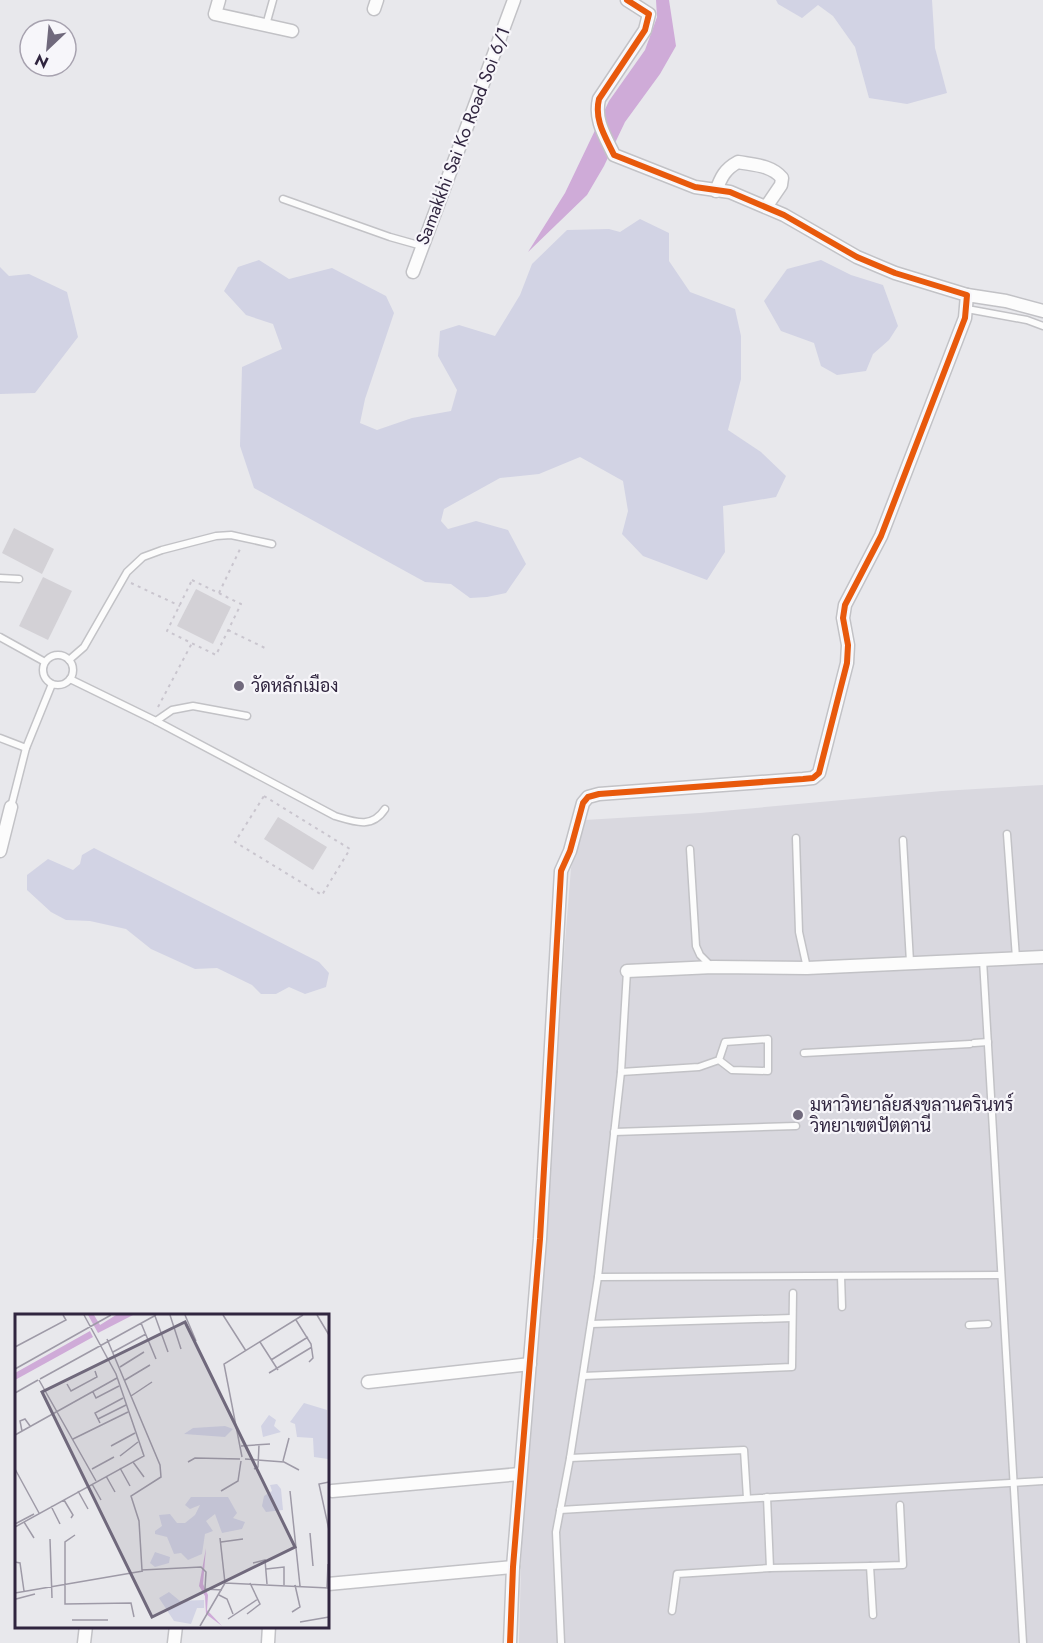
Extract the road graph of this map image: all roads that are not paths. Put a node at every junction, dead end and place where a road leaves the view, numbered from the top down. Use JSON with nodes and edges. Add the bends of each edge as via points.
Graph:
{"nodes":[{"id":1,"x":219,"y":0,"type":"edge"},
{"id":2,"x":273,"y":0,"type":"edge"},
{"id":3,"x":514,"y":0,"type":"edge"},
{"id":4,"x":627,"y":0,"type":"edge"},
{"id":5,"x":266,"y":25,"type":"junction"},
{"id":6,"x":292,"y":31,"type":"dead end"},
{"id":7,"x":716,"y":191,"type":"junction"},
{"id":8,"x":283,"y":199,"type":"dead end"},
{"id":9,"x":766,"y":207,"type":"junction"},
{"id":10,"x":422,"y":246,"type":"junction"},
{"id":11,"x":413,"y":272,"type":"dead end"},
{"id":12,"x":967,"y":295,"type":"junction"},
{"id":13,"x":967,"y":309,"type":"junction"},
{"id":14,"x":1043,"y":311,"type":"edge"},
{"id":15,"x":1043,"y":326,"type":"edge"},
{"id":16,"x":272,"y":544,"type":"dead end"},
{"id":17,"x":0,"y":578,"type":"edge"},
{"id":18,"x":19,"y":579,"type":"dead end"},
{"id":19,"x":0,"y":637,"type":"edge"},
{"id":20,"x":69,"y":660,"type":"junction"},
{"id":21,"x":45,"y":662,"type":"junction"},
{"id":22,"x":70,"y":679,"type":"junction"},
{"id":23,"x":52,"y":684,"type":"junction"},
{"id":24,"x":247,"y":716,"type":"dead end"},
{"id":25,"x":154,"y":720,"type":"junction"},
{"id":26,"x":0,"y":738,"type":"edge"},
{"id":27,"x":26,"y":748,"type":"junction"},
{"id":28,"x":11,"y":807,"type":"joint"},
{"id":29,"x":385,"y":809,"type":"dead end"},
{"id":30,"x":1007,"y":834,"type":"dead end"},
{"id":31,"x":796,"y":838,"type":"dead end"},
{"id":32,"x":903,"y":840,"type":"dead end"},
{"id":33,"x":690,"y":849,"type":"dead end"},
{"id":34,"x":0,"y":852,"type":"edge"},
{"id":35,"x":1043,"y":957,"type":"edge"},
{"id":36,"x":1016,"y":958,"type":"junction"},
{"id":37,"x":983,"y":960,"type":"junction"},
{"id":38,"x":910,"y":962,"type":"junction"},
{"id":39,"x":713,"y":967,"type":"junction"},
{"id":40,"x":807,"y":968,"type":"junction"},
{"id":41,"x":627,"y":971,"type":"joint"},
{"id":42,"x":988,"y":1042,"type":"junction"},
{"id":43,"x":804,"y":1053,"type":"dead end"},
{"id":44,"x":719,"y":1060,"type":"junction"},
{"id":45,"x":621,"y":1072,"type":"junction"},
{"id":46,"x":796,"y":1126,"type":"dead end"},
{"id":47,"x":614,"y":1132,"type":"junction"},
{"id":48,"x":1000,"y":1275,"type":"junction"},
{"id":49,"x":841,"y":1276,"type":"junction"},
{"id":50,"x":598,"y":1277,"type":"junction"},
{"id":51,"x":793,"y":1293,"type":"dead end"},
{"id":52,"x":842,"y":1307,"type":"dead end"},
{"id":53,"x":792,"y":1318,"type":"junction"},
{"id":54,"x":591,"y":1324,"type":"junction"},
{"id":55,"x":988,"y":1324,"type":"dead end"},
{"id":56,"x":969,"y":1325,"type":"dead end"},
{"id":57,"x":530,"y":1364,"type":"junction"},
{"id":58,"x":583,"y":1376,"type":"junction"},
{"id":59,"x":368,"y":1382,"type":"dead end"},
{"id":60,"x":570,"y":1458,"type":"junction"},
{"id":61,"x":520,"y":1474,"type":"junction"},
{"id":62,"x":1043,"y":1481,"type":"edge"},
{"id":63,"x":1013,"y":1483,"type":"junction"},
{"id":64,"x":332,"y":1491,"type":"dead end"},
{"id":65,"x":766,"y":1497,"type":"junction"},
{"id":66,"x":747,"y":1498,"type":"junction"},
{"id":67,"x":900,"y":1505,"type":"dead end"},
{"id":68,"x":560,"y":1510,"type":"junction"},
{"id":69,"x":870,"y":1566,"type":"junction"},
{"id":70,"x":513,"y":1568,"type":"junction"},
{"id":71,"x":770,"y":1568,"type":"junction"},
{"id":72,"x":328,"y":1584,"type":"edge"},
{"id":73,"x":672,"y":1611,"type":"dead end"},
{"id":74,"x":873,"y":1616,"type":"dead end"},
{"id":75,"x":86,"y":1628,"type":"edge"},
{"id":76,"x":176,"y":1628,"type":"edge"},
{"id":77,"x":269,"y":1628,"type":"edge"},
{"id":78,"x":84,"y":1643,"type":"edge"},
{"id":79,"x":174,"y":1643,"type":"edge"},
{"id":80,"x":268,"y":1643,"type":"edge"},
{"id":81,"x":510,"y":1643,"type":"edge"},
{"id":82,"x":561,"y":1643,"type":"edge"},
{"id":83,"x":1023,"y":1643,"type":"edge"}],
"edges":[{"from":1,"to":5,"type":"street","via":[[214,14]]},
{"from":2,"to":5,"type":"lane"},
{"from":3,"to":10,"type":"street","name":"Samakkhi Sai Ko Road Soi 6/1"},
{"from":4,"to":7,"type":"street","via":[[650,14],[645,30],[599,99],[597,118],[614,155],[695,187]]},
{"from":5,"to":6,"type":"street"},
{"from":7,"to":9,"type":"street","via":[[730,192]]},
{"from":7,"to":9,"type":"street","via":[[722,176],[738,162],[763,166],[782,178]]},
{"from":8,"to":10,"type":"lane"},
{"from":9,"to":12,"type":"street","via":[[857,257]]},
{"from":10,"to":11,"type":"street","name":"Samakkhi Sai Ko Road Soi 6/1"},
{"from":12,"to":13,"type":"street"},
{"from":12,"to":14,"type":"street"},
{"from":13,"to":15,"type":"lane"},
{"from":13,"to":57,"type":"street","via":[[881,536],[845,605],[847,663],[819,773],[803,779],[600,794],[583,803],[561,871]]},
{"from":16,"to":20,"type":"lane","via":[[231,535],[216,536],[144,557],[123,579],[84,648]]},
{"from":17,"to":18,"type":"lane"},
{"from":19,"to":21,"type":"lane"},
{"from":20,"to":21,"type":"lane","via":[[56,655]]},
{"from":20,"to":22,"type":"lane","via":[[73,669]]},
{"from":21,"to":23,"type":"lane","via":[[43,673]]},
{"from":22,"to":23,"type":"lane","via":[[62,685]]},
{"from":22,"to":25,"type":"lane"},
{"from":23,"to":27,"type":"lane"},
{"from":24,"to":25,"type":"lane","via":[[193,706],[172,710]]},
{"from":25,"to":29,"type":"lane","via":[[335,816],[371,822],[380,818]]},
{"from":26,"to":27,"type":"lane"},
{"from":27,"to":28,"type":"lane"},
{"from":28,"to":34,"type":"street"},
{"from":30,"to":36,"type":"lane"},
{"from":31,"to":40,"type":"lane","via":[[799,932]]},
{"from":32,"to":38,"type":"lane"},
{"from":33,"to":39,"type":"lane","via":[[696,946]]},
{"from":35,"to":36,"type":"street"},
{"from":36,"to":37,"type":"street"},
{"from":37,"to":38,"type":"street"},
{"from":37,"to":42,"type":"lane"},
{"from":38,"to":40,"type":"street"},
{"from":39,"to":40,"type":"street"},
{"from":39,"to":41,"type":"street"},
{"from":41,"to":45,"type":"lane"},
{"from":42,"to":43,"type":"lane"},
{"from":42,"to":48,"type":"lane"},
{"from":44,"to":44,"type":"lane","via":[[732,1070],[768,1071],[768,1039],[725,1042]]},
{"from":44,"to":45,"type":"lane","via":[[699,1067]]},
{"from":45,"to":47,"type":"lane"},
{"from":46,"to":47,"type":"lane"},
{"from":47,"to":50,"type":"lane"},
{"from":48,"to":49,"type":"lane"},
{"from":48,"to":63,"type":"lane","via":[[1000,1324]]},
{"from":49,"to":50,"type":"lane"},
{"from":49,"to":52,"type":"lane"},
{"from":50,"to":54,"type":"lane"},
{"from":51,"to":53,"type":"lane"},
{"from":53,"to":54,"type":"lane"},
{"from":53,"to":58,"type":"lane","via":[[792,1367]]},
{"from":54,"to":58,"type":"lane"},
{"from":55,"to":56,"type":"lane"},
{"from":57,"to":59,"type":"street"},
{"from":57,"to":61,"type":"street"},
{"from":58,"to":60,"type":"lane"},
{"from":60,"to":66,"type":"lane","via":[[744,1450]]},
{"from":60,"to":68,"type":"lane"},
{"from":61,"to":64,"type":"street"},
{"from":61,"to":70,"type":"street"},
{"from":62,"to":63,"type":"lane"},
{"from":63,"to":65,"type":"lane"},
{"from":63,"to":83,"type":"lane"},
{"from":65,"to":66,"type":"lane"},
{"from":65,"to":71,"type":"lane"},
{"from":66,"to":68,"type":"lane"},
{"from":67,"to":69,"type":"lane","via":[[903,1565]]},
{"from":68,"to":82,"type":"lane","via":[[556,1532]]},
{"from":69,"to":71,"type":"lane"},
{"from":69,"to":74,"type":"lane"},
{"from":70,"to":72,"type":"street"},
{"from":70,"to":81,"type":"street"},
{"from":71,"to":73,"type":"lane","via":[[677,1574]]},
{"from":75,"to":78,"type":"street"},
{"from":76,"to":79,"type":"street"},
{"from":77,"to":80,"type":"street"}]}
